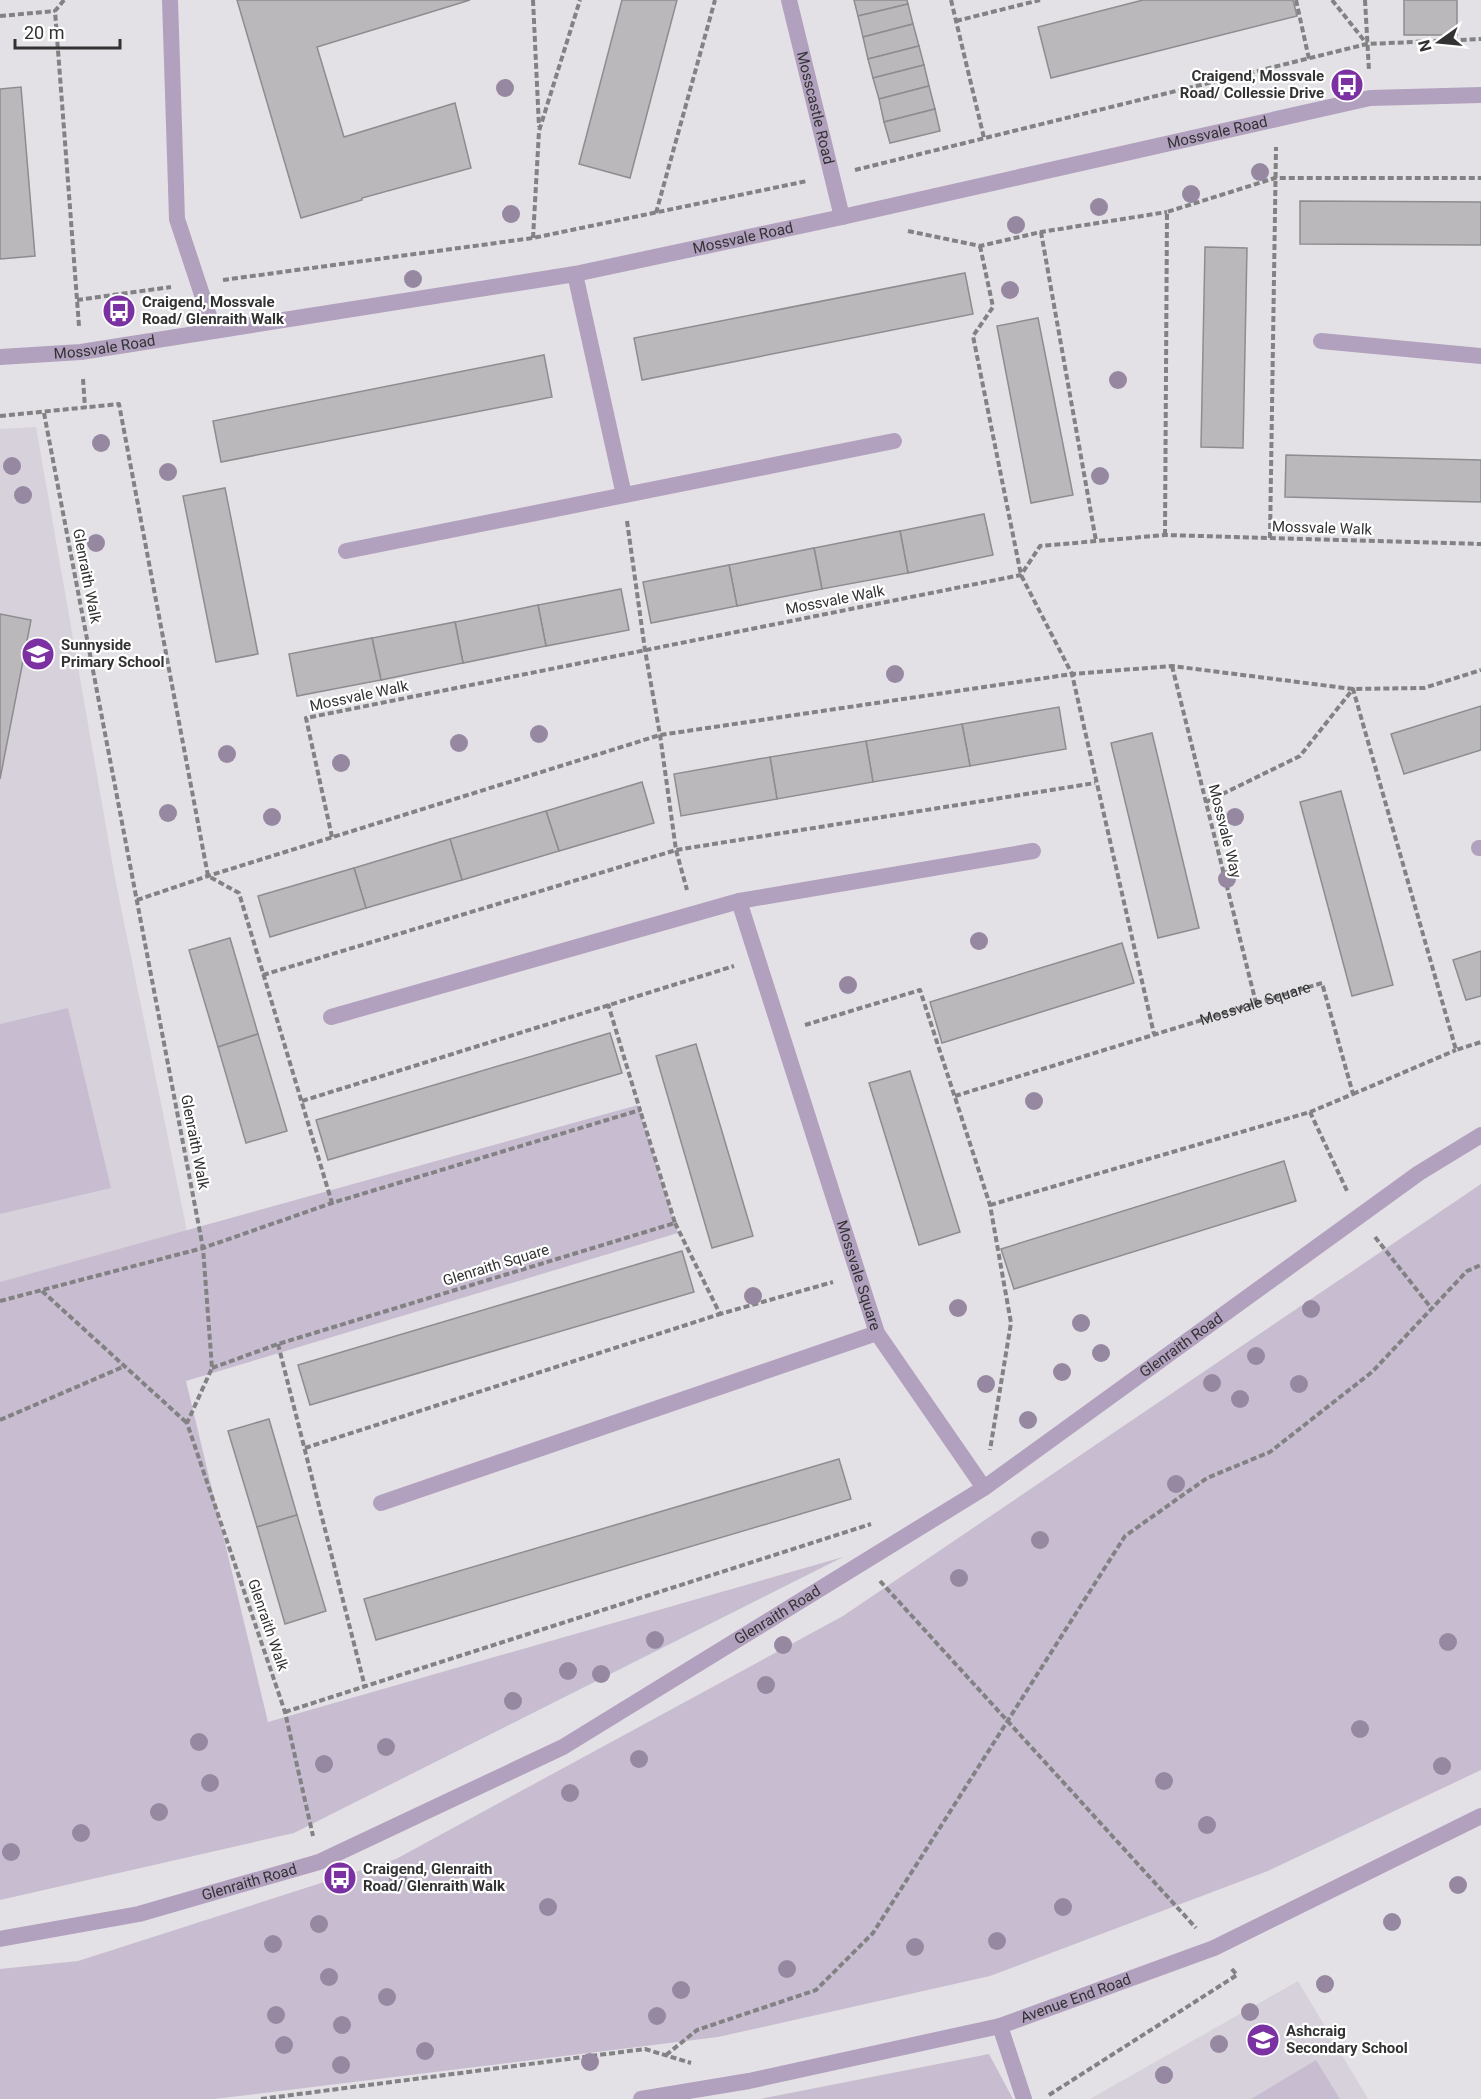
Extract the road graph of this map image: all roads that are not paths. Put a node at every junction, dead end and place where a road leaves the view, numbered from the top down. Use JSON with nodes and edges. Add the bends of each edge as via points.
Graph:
{"nodes":[{"id":1,"x":170,"y":0,"type":"edge"},
{"id":2,"x":789,"y":0,"type":"edge"},
{"id":3,"x":1481,"y":95,"type":"edge"},
{"id":4,"x":842,"y":217,"type":"junction"},
{"id":5,"x":575,"y":274,"type":"junction"},
{"id":6,"x":214,"y":331,"type":"junction"},
{"id":7,"x":1321,"y":341,"type":"dead end"},
{"id":8,"x":1481,"y":356,"type":"edge"},
{"id":9,"x":0,"y":357,"type":"edge"},
{"id":10,"x":894,"y":441,"type":"dead end"},
{"id":11,"x":624,"y":495,"type":"junction"},
{"id":12,"x":346,"y":551,"type":"dead end"},
{"id":13,"x":1033,"y":851,"type":"dead end"},
{"id":14,"x":739,"y":901,"type":"junction"},
{"id":15,"x":331,"y":1017,"type":"dead end"},
{"id":16,"x":1481,"y":1135,"type":"edge"},
{"id":17,"x":877,"y":1333,"type":"junction"},
{"id":18,"x":984,"y":1488,"type":"junction"},
{"id":19,"x":381,"y":1503,"type":"dead end"},
{"id":20,"x":1481,"y":1815,"type":"edge"},
{"id":21,"x":0,"y":1939,"type":"edge"},
{"id":22,"x":1000,"y":2026,"type":"junction"},
{"id":23,"x":642,"y":2099,"type":"edge"},
{"id":24,"x":1024,"y":2099,"type":"edge"}],
"edges":[{"from":1,"to":6,"type":"street","via":[[177,219]]},
{"from":2,"to":4,"type":"street","name":"Mosscastle Road"},
{"from":3,"to":4,"type":"street","name":"Mossvale Road","via":[[1370,98]]},
{"from":4,"to":5,"type":"street","name":"Mossvale Road"},
{"from":5,"to":6,"type":"street","name":"Mossvale Road"},
{"from":5,"to":11,"type":"street"},
{"from":6,"to":9,"type":"street","name":"Mossvale Road","via":[[81,352]]},
{"from":7,"to":8,"type":"street"},
{"from":10,"to":11,"type":"street"},
{"from":11,"to":12,"type":"street"},
{"from":13,"to":14,"type":"street"},
{"from":14,"to":15,"type":"street"},
{"from":14,"to":17,"type":"street","name":"Mossvale Square"},
{"from":16,"to":18,"type":"street","name":"Glenraith Road","via":[[1419,1173]]},
{"from":17,"to":18,"type":"street","name":"Mossvale Square"},
{"from":17,"to":19,"type":"street"},
{"from":18,"to":21,"type":"street","name":"Glenraith Road","via":[[563,1747],[319,1862],[139,1914]]},
{"from":20,"to":22,"type":"street","name":"Avenue End Road","via":[[1214,1948]]},
{"from":22,"to":23,"type":"street","name":"Avenue End Road","via":[[749,2081]]},
{"from":22,"to":24,"type":"street"}]}
